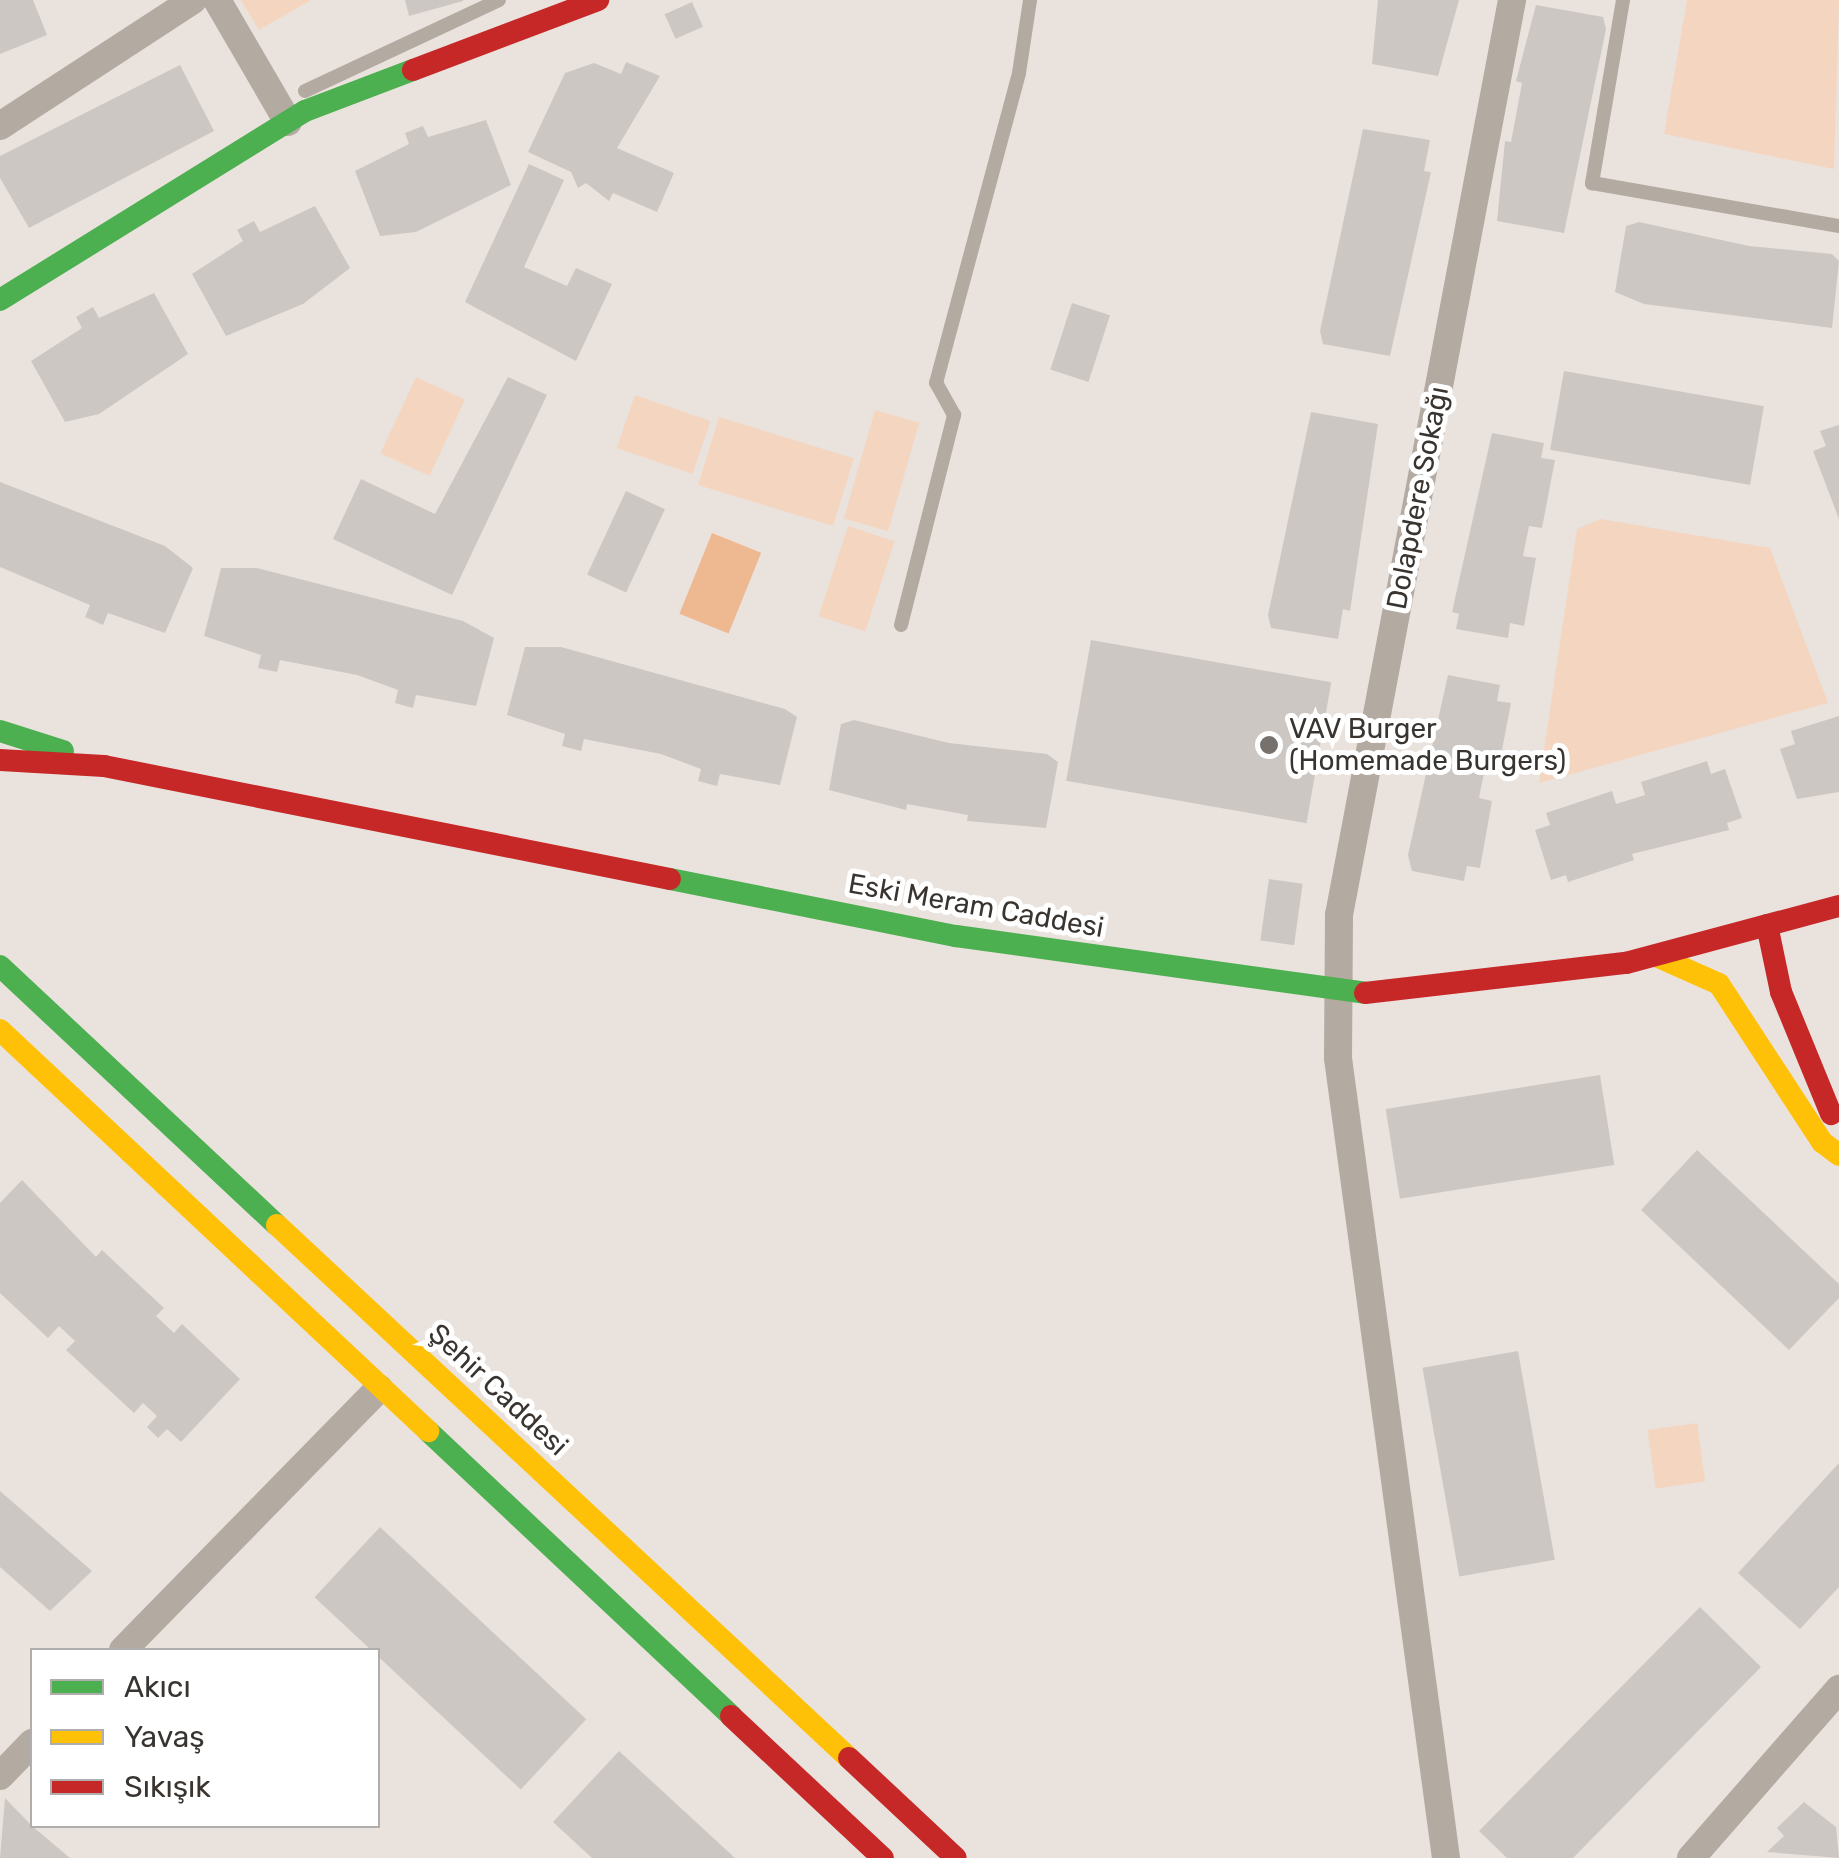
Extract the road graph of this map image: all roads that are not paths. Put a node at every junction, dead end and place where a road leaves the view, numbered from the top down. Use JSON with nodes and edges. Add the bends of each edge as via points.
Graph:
{"nodes":[{"id":1,"x":193,"y":0,"type":"edge"},
{"id":2,"x":217,"y":0,"type":"edge"},
{"id":3,"x":499,"y":0,"type":"edge"},
{"id":4,"x":598,"y":0,"type":"edge"},
{"id":5,"x":1030,"y":0,"type":"edge"},
{"id":6,"x":1512,"y":0,"type":"edge"},
{"id":7,"x":1623,"y":0,"type":"edge"},
{"id":8,"x":282,"y":113,"type":"junction"},
{"id":9,"x":0,"y":126,"type":"edge"},
{"id":10,"x":1839,"y":226,"type":"edge"},
{"id":11,"x":0,"y":300,"type":"edge"},
{"id":12,"x":901,"y":625,"type":"dead end"},
{"id":13,"x":0,"y":731,"type":"edge"},
{"id":14,"x":0,"y":760,"type":"edge"},
{"id":15,"x":104,"y":766,"type":"junction"},
{"id":16,"x":1839,"y":906,"type":"edge"},
{"id":17,"x":1767,"y":926,"type":"junction"},
{"id":18,"x":1656,"y":956,"type":"junction"},
{"id":19,"x":0,"y":966,"type":"edge"},
{"id":20,"x":1342,"y":996,"type":"junction"},
{"id":21,"x":0,"y":1030,"type":"edge"},
{"id":22,"x":1839,"y":1125,"type":"edge"},
{"id":23,"x":1839,"y":1155,"type":"edge"},
{"id":24,"x":379,"y":1389,"type":"junction"},
{"id":25,"x":125,"y":1648,"type":"edge"},
{"id":26,"x":1839,"y":1689,"type":"edge"},
{"id":27,"x":30,"y":1745,"type":"edge"},
{"id":28,"x":0,"y":1776,"type":"edge"},
{"id":29,"x":883,"y":1858,"type":"edge"},
{"id":30,"x":956,"y":1858,"type":"edge"},
{"id":31,"x":1446,"y":1858,"type":"edge"},
{"id":32,"x":1691,"y":1858,"type":"edge"}],
"edges":[{"from":1,"to":9,"type":"street"},
{"from":2,"to":8,"type":"street"},
{"from":3,"to":8,"type":"lane"},
{"from":4,"to":8,"type":"main road"},
{"from":5,"to":12,"type":"lane","via":[[1019,73],[936,382],[954,415]]},
{"from":6,"to":20,"type":"street","name":"Dolapdere Sokağı","via":[[1340,914]]},
{"from":7,"to":10,"type":"lane","via":[[1592,183]]},
{"from":8,"to":11,"type":"main road"},
{"from":13,"to":15,"type":"main road","name":"Eski Meram Caddesi"},
{"from":14,"to":15,"type":"main road","name":"Eski Meram Caddesi"},
{"from":15,"to":20,"type":"main road","name":"Eski Meram Caddesi","via":[[956,936]]},
{"from":16,"to":17,"type":"main road","name":"Eski Meram Caddesi"},
{"from":17,"to":18,"type":"main road","name":"Eski Meram Caddesi"},
{"from":17,"to":22,"type":"main road","via":[[1817,1095]]},
{"from":18,"to":20,"type":"main road","name":"Eski Meram Caddesi"},
{"from":18,"to":23,"type":"main road","via":[[1720,984],[1822,1142]]},
{"from":19,"to":30,"type":"main road","name":"Şehir Caddesi"},
{"from":20,"to":31,"type":"street","name":"Dolapdere Sokağı","via":[[1338,1058]]},
{"from":21,"to":24,"type":"main road"},
{"from":24,"to":25,"type":"street"},
{"from":24,"to":29,"type":"main road"},
{"from":26,"to":32,"type":"street"},
{"from":27,"to":28,"type":"street"}]}
